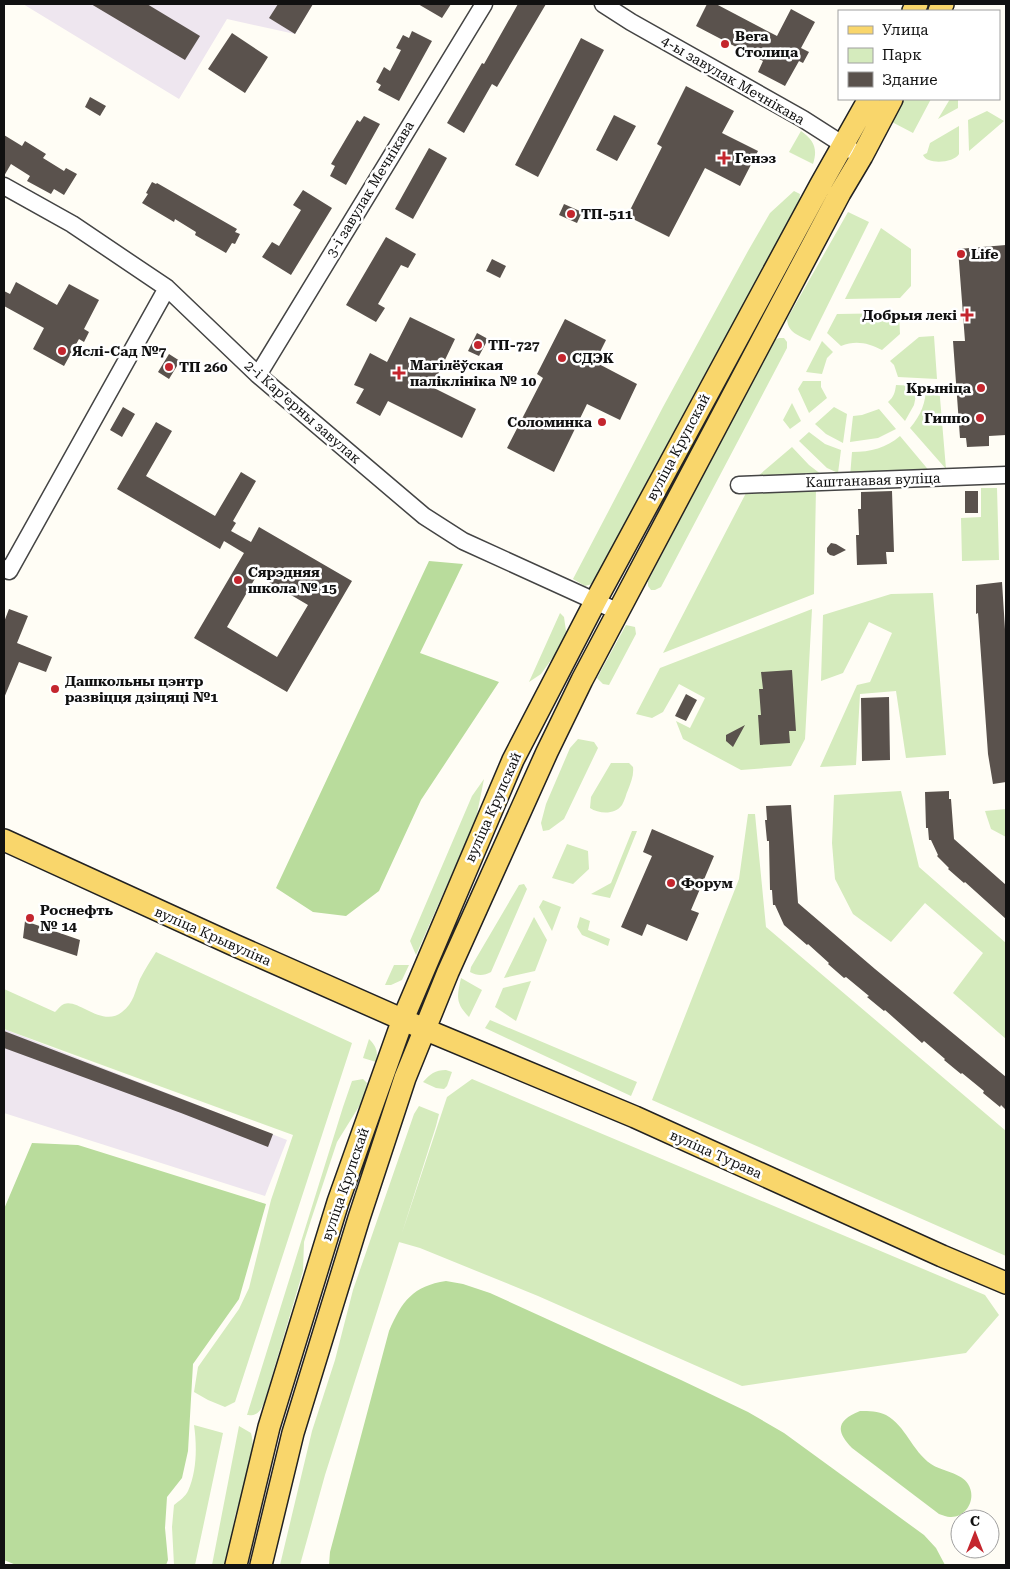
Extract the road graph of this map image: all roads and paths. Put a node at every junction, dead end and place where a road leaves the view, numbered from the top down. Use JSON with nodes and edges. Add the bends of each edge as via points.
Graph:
{"nodes":[{"id":1,"x":484,"y":4,"type":"edge"},
{"id":2,"x":603,"y":4,"type":"edge"},
{"id":3,"x":868,"y":100,"type":"edge"},
{"id":4,"x":891,"y":100,"type":"edge"},
{"id":5,"x":844,"y":145,"type":"junction"},
{"id":6,"x":862,"y":156,"type":"junction"},
{"id":7,"x":4,"y":186,"type":"edge"},
{"id":8,"x":167,"y":288,"type":"junction"},
{"id":9,"x":258,"y":375,"type":"junction"},
{"id":10,"x":1006,"y":475,"type":"edge"},
{"id":11,"x":739,"y":485,"type":"dead end"},
{"id":12,"x":7,"y":570,"type":"edge"},
{"id":13,"x":596,"y":600,"type":"junction"},
{"id":14,"x":619,"y":612,"type":"junction"},
{"id":15,"x":4,"y":840,"type":"edge"},
{"id":16,"x":403,"y":1019,"type":"junction"},
{"id":17,"x":424,"y":1029,"type":"junction"},
{"id":18,"x":1006,"y":1283,"type":"edge"},
{"id":19,"x":236,"y":1565,"type":"edge"},
{"id":20,"x":261,"y":1565,"type":"edge"}],
"edges":[{"from":1,"to":9,"type":"street","name":"3-і завулак Мечнікава"},
{"from":2,"to":5,"type":"street","name":"4-ы завулак Мечнікава"},
{"from":3,"to":5,"type":"main road","name":"вуліца Крупскай"},
{"from":4,"to":6,"type":"main road","name":"вуліца Крупскай"},
{"from":5,"to":6,"type":"street","name":"4-ы завулак Мечнікава"},
{"from":5,"to":13,"type":"main road","name":"вуліца Крупскай"},
{"from":6,"to":14,"type":"main road","name":"вуліца Крупскай"},
{"from":7,"to":8,"type":"street","name":"2-і Карʼерны завулак","via":[[72,224]]},
{"from":8,"to":9,"type":"street","name":"2-і Карʼерны завулак"},
{"from":8,"to":12,"type":"street"},
{"from":9,"to":13,"type":"street","name":"2-і Карʼерны завулак","via":[[424,516],[463,541]]},
{"from":10,"to":11,"type":"street","name":"Каштанавая вуліца"},
{"from":13,"to":14,"type":"street","name":"2-і Карʼерны завулак"},
{"from":13,"to":16,"type":"main road","name":"вуліца Крупскай","via":[[513,760]]},
{"from":14,"to":17,"type":"main road","name":"вуліца Крупскай","via":[[547,752]]},
{"from":15,"to":16,"type":"main road","name":"вуліца Крывуліна"},
{"from":16,"to":17,"type":"main road","name":"вуліца Крывуліна"},
{"from":16,"to":19,"type":"main road","name":"вуліца Крупскай","via":[[323,1249],[269,1427]]},
{"from":17,"to":18,"type":"main road","name":"вуліца Турава","via":[[634,1117]]},
{"from":17,"to":20,"type":"main road","name":"вуліца Крупскай","via":[[359,1218],[293,1434]]}]}
